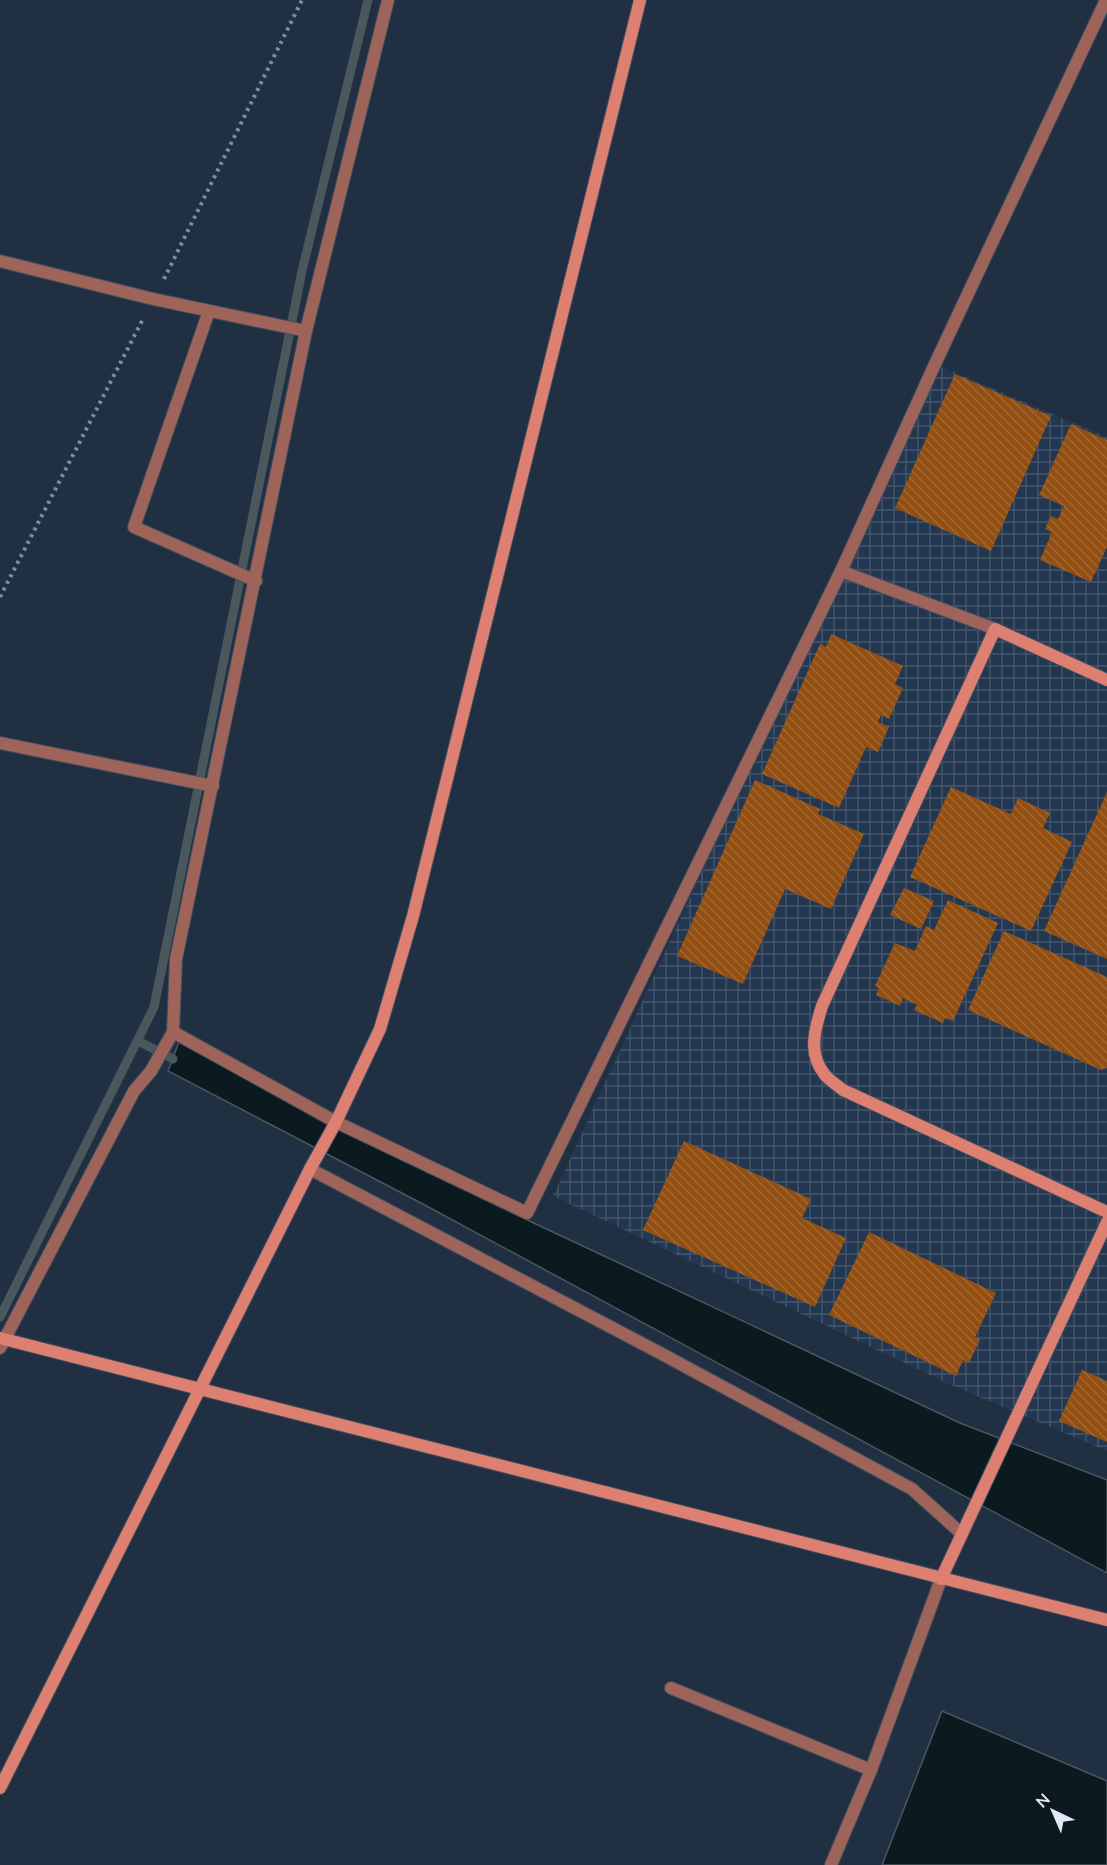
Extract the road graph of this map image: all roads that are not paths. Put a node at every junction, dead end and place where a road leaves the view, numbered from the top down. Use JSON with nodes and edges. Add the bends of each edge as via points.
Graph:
{"nodes":[{"id":1,"x":388,"y":0,"type":"edge"},
{"id":2,"x":640,"y":0,"type":"edge"},
{"id":3,"x":1106,"y":0,"type":"edge"},
{"id":4,"x":0,"y":261,"type":"edge"},
{"id":5,"x":209,"y":311,"type":"junction"},
{"id":6,"x":306,"y":331,"type":"junction"},
{"id":7,"x":842,"y":571,"type":"junction"},
{"id":8,"x":256,"y":581,"type":"junction"},
{"id":9,"x":995,"y":629,"type":"junction"},
{"id":10,"x":1107,"y":680,"type":"edge"},
{"id":11,"x":0,"y":743,"type":"edge"},
{"id":12,"x":213,"y":786,"type":"junction"},
{"id":13,"x":173,"y":1032,"type":"junction"},
{"id":14,"x":336,"y":1122,"type":"junction"},
{"id":15,"x":313,"y":1165,"type":"junction"},
{"id":16,"x":1107,"y":1212,"type":"edge"},
{"id":17,"x":1107,"y":1222,"type":"edge"},
{"id":18,"x":2,"y":1342,"type":"edge"},
{"id":19,"x":200,"y":1389,"type":"junction"},
{"id":20,"x":962,"y":1534,"type":"junction"},
{"id":21,"x":941,"y":1579,"type":"junction"},
{"id":22,"x":1107,"y":1620,"type":"edge"},
{"id":23,"x":671,"y":1688,"type":"dead end"},
{"id":24,"x":871,"y":1770,"type":"junction"},
{"id":25,"x":0,"y":1788,"type":"edge"},
{"id":26,"x":831,"y":1865,"type":"edge"}],
"edges":[{"from":1,"to":6,"type":"street"},
{"from":2,"to":14,"type":"street","via":[[413,916],[380,1029]]},
{"from":3,"to":7,"type":"street"},
{"from":4,"to":5,"type":"street"},
{"from":5,"to":6,"type":"street"},
{"from":5,"to":8,"type":"street","via":[[134,527]]},
{"from":6,"to":8,"type":"street"},
{"from":7,"to":9,"type":"street"},
{"from":7,"to":14,"type":"street","via":[[527,1213]]},
{"from":8,"to":12,"type":"street"},
{"from":9,"to":10,"type":"street"},
{"from":9,"to":16,"type":"street","via":[[822,1006],[813,1038],[815,1056],[824,1074],[843,1090]]},
{"from":11,"to":12,"type":"street"},
{"from":12,"to":13,"type":"street","via":[[176,959]]},
{"from":13,"to":14,"type":"street"},
{"from":13,"to":18,"type":"street","via":[[151,1071],[134,1091]]},
{"from":14,"to":15,"type":"street"},
{"from":15,"to":19,"type":"street"},
{"from":15,"to":20,"type":"street","via":[[912,1489]]},
{"from":17,"to":20,"type":"street"},
{"from":18,"to":19,"type":"street"},
{"from":19,"to":21,"type":"street"},
{"from":19,"to":25,"type":"street"},
{"from":20,"to":21,"type":"street"},
{"from":21,"to":22,"type":"street"},
{"from":21,"to":24,"type":"street"},
{"from":23,"to":24,"type":"street"},
{"from":24,"to":26,"type":"street"}]}
